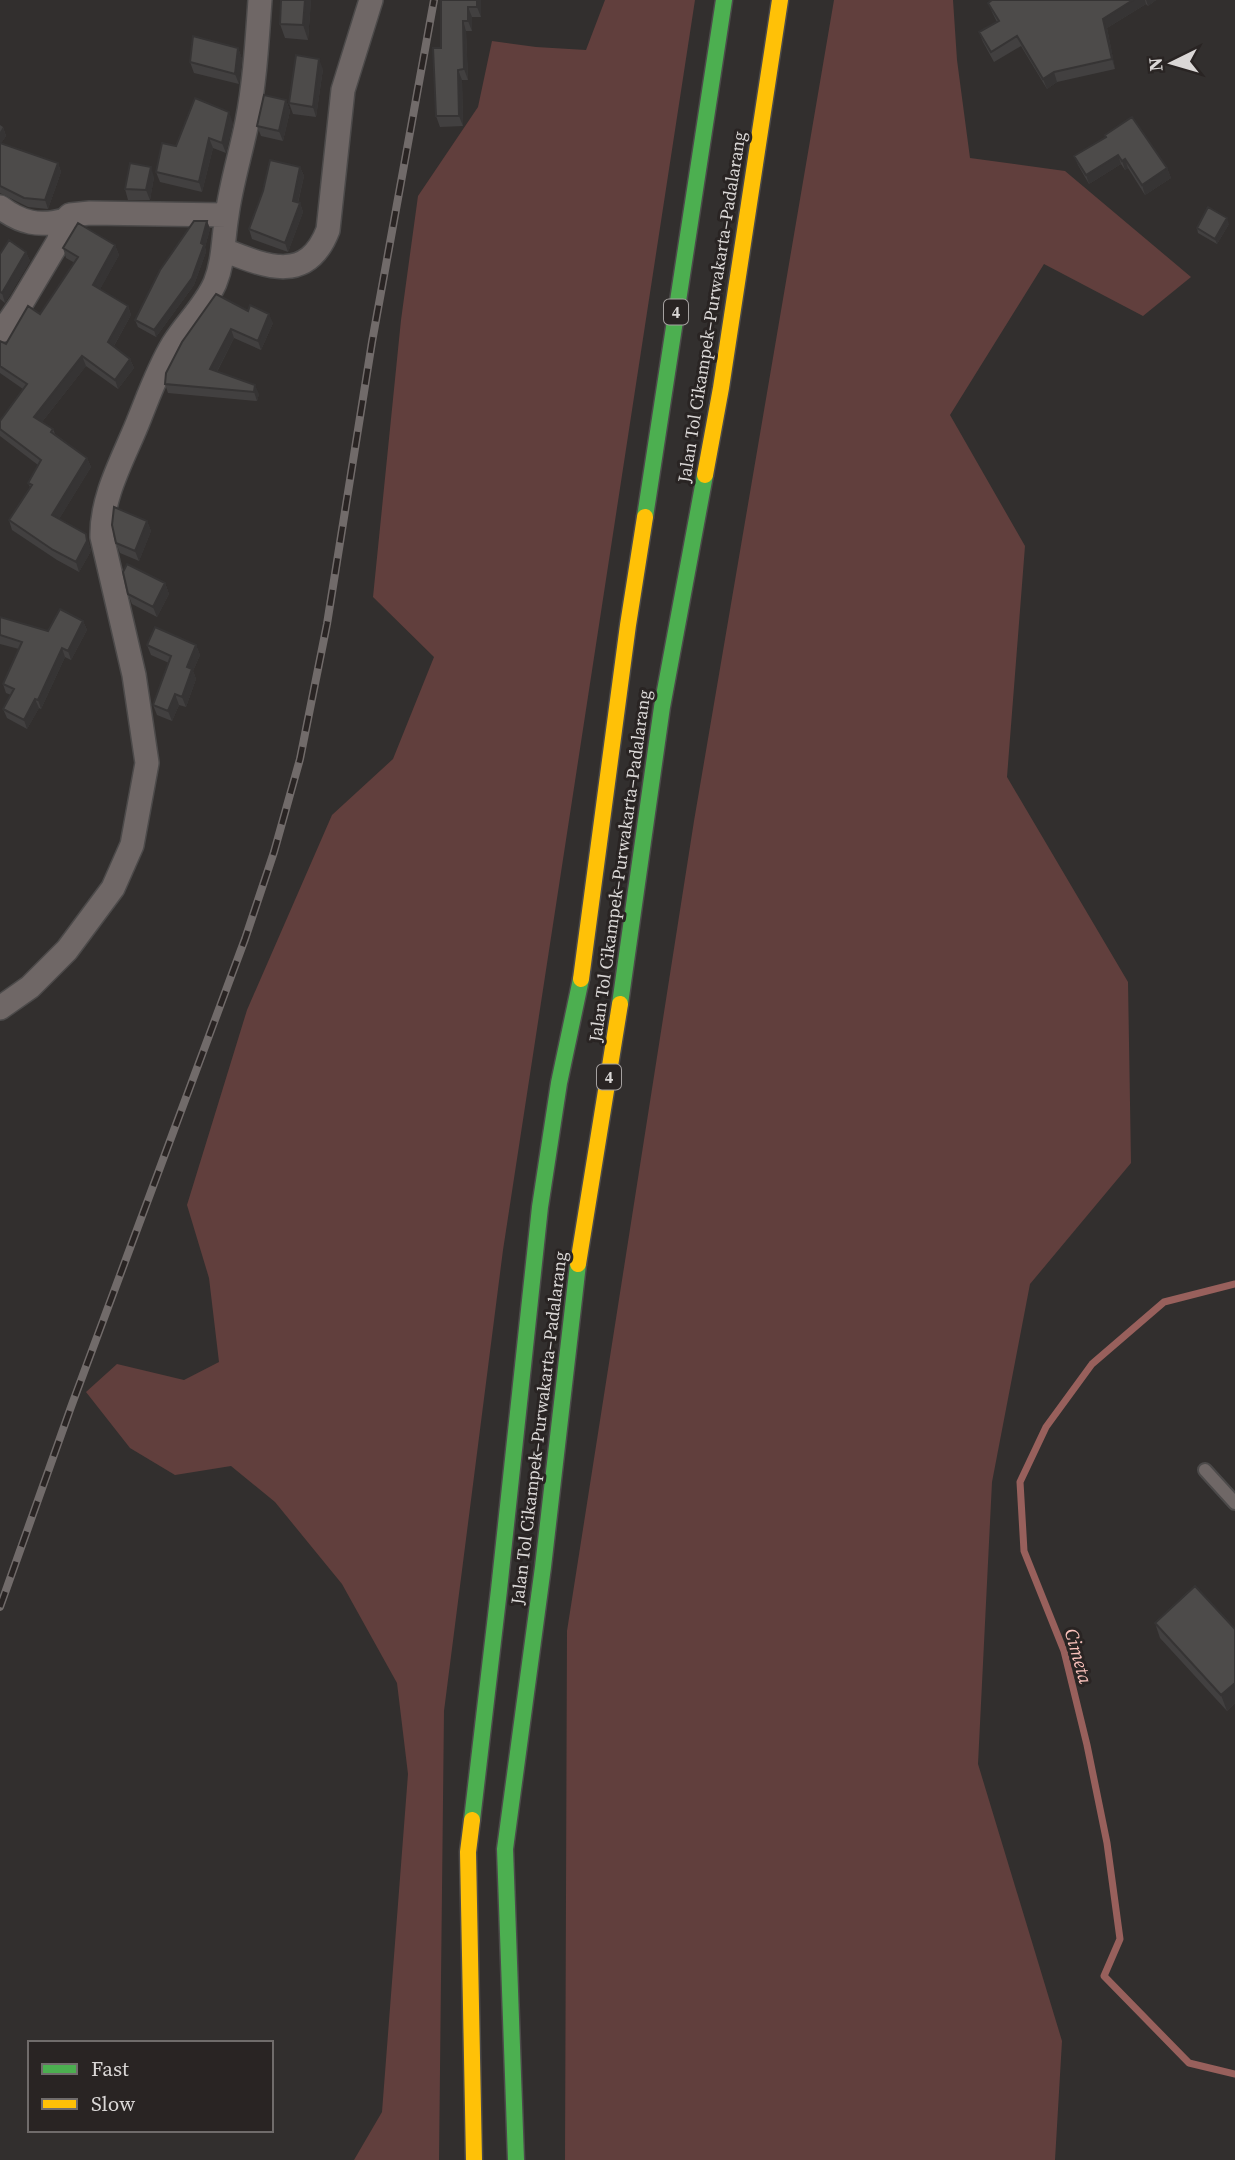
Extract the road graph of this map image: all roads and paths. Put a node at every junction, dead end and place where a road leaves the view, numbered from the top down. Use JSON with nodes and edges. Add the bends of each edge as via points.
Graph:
{"nodes":[{"id":1,"x":260,"y":0,"type":"edge"},
{"id":2,"x":371,"y":0,"type":"edge"},
{"id":3,"x":724,"y":0,"type":"edge"},
{"id":4,"x":780,"y":0,"type":"edge"},
{"id":5,"x":0,"y":207,"type":"edge"},
{"id":6,"x":227,"y":215,"type":"junction"},
{"id":7,"x":65,"y":220,"type":"junction"},
{"id":8,"x":224,"y":250,"type":"junction"},
{"id":9,"x":3,"y":330,"type":"dead end"},
{"id":10,"x":0,"y":1008,"type":"edge"},
{"id":11,"x":1205,"y":1469,"type":"dead end"},
{"id":12,"x":1235,"y":1503,"type":"edge"},
{"id":13,"x":474,"y":2160,"type":"edge"},
{"id":14,"x":516,"y":2160,"type":"edge"}],
"edges":[{"from":1,"to":6,"type":"street","via":[[248,119]]},
{"from":2,"to":8,"type":"street","via":[[343,90],[328,229],[321,247],[308,260],[286,267],[259,264]]},
{"from":3,"to":13,"type":"highway","name":"Jalan Tol Cikampek–Purwakarta–Padalarang","number":"4","via":[[630,611],[579,995],[559,1083],[540,1207],[468,1852]]},
{"from":4,"to":14,"type":"highway","name":"Jalan Tol Cikampek–Purwakarta–Padalarang","number":"4","via":[[721,388],[662,707],[576,1278],[505,1849]]},
{"from":5,"to":7,"type":"street","via":[[26,222]]},
{"from":6,"to":7,"type":"street","via":[[78,214]]},
{"from":6,"to":8,"type":"street"},
{"from":7,"to":9,"type":"street","via":[[48,260]]},
{"from":8,"to":10,"type":"street","via":[[215,283],[173,345],[149,393],[102,522],[147,763],[132,845],[113,888],[67,950],[30,987]]},
{"from":11,"to":12,"type":"lane"}]}
